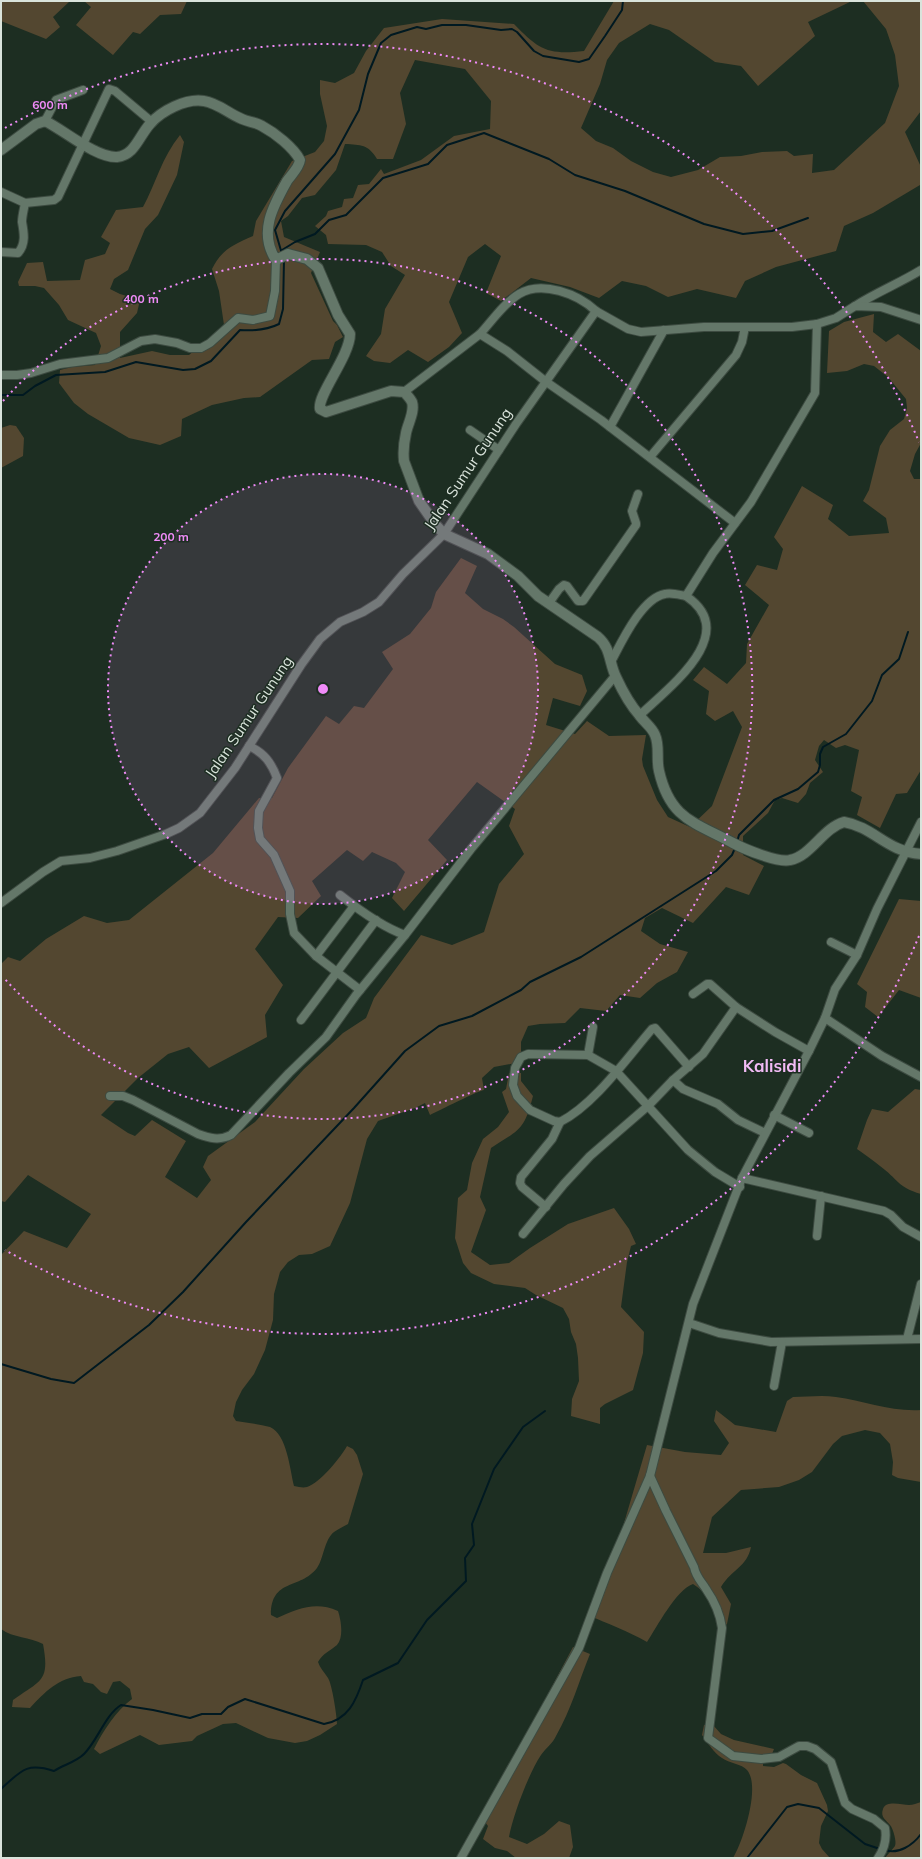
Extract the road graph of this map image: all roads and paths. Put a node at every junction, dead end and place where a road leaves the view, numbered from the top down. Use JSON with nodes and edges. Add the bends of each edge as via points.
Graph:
{"nodes":[{"id":1,"x":82,"y":90,"type":"dead end"},
{"id":2,"x":45,"y":121,"type":"junction"},
{"id":3,"x":152,"y":122,"type":"junction"},
{"id":4,"x":84,"y":145,"type":"junction"},
{"id":5,"x":1,"y":150,"type":"edge"},
{"id":6,"x":1,"y":192,"type":"edge"},
{"id":7,"x":25,"y":203,"type":"junction"},
{"id":8,"x":1,"y":252,"type":"edge"},
{"id":9,"x":281,"y":257,"type":"junction"},
{"id":10,"x":921,"y":270,"type":"edge"},
{"id":11,"x":878,"y":292,"type":"junction"},
{"id":12,"x":855,"y":306,"type":"junction"},
{"id":13,"x":881,"y":307,"type":"junction"},
{"id":14,"x":596,"y":311,"type":"junction"},
{"id":15,"x":921,"y":320,"type":"edge"},
{"id":16,"x":817,"y":324,"type":"junction"},
{"id":17,"x":745,"y":327,"type":"junction"},
{"id":18,"x":664,"y":330,"type":"junction"},
{"id":19,"x":480,"y":334,"type":"junction"},
{"id":20,"x":1,"y":375,"type":"edge"},
{"id":21,"x":545,"y":381,"type":"junction"},
{"id":22,"x":404,"y":392,"type":"junction"},
{"id":23,"x":610,"y":426,"type":"junction"},
{"id":24,"x":470,"y":430,"type":"dead end"},
{"id":25,"x":499,"y":450,"type":"junction"},
{"id":26,"x":650,"y":458,"type":"junction"},
{"id":27,"x":638,"y":494,"type":"dead end"},
{"id":28,"x":736,"y":523,"type":"junction"},
{"id":29,"x":444,"y":534,"type":"junction"},
{"id":30,"x":686,"y":596,"type":"junction"},
{"id":31,"x":549,"y":603,"type":"junction"},
{"id":32,"x":612,"y":660,"type":"junction"},
{"id":33,"x":615,"y":676,"type":"junction"},
{"id":34,"x":639,"y":716,"type":"junction"},
{"id":35,"x":249,"y":746,"type":"junction"},
{"id":36,"x":921,"y":822,"type":"edge"},
{"id":37,"x":905,"y":853,"type":"junction"},
{"id":38,"x":921,"y":854,"type":"edge"},
{"id":39,"x":340,"y":895,"type":"dead end"},
{"id":40,"x":1,"y":903,"type":"edge"},
{"id":41,"x":354,"y":906,"type":"junction"},
{"id":42,"x":376,"y":920,"type":"junction"},
{"id":43,"x":405,"y":935,"type":"junction"},
{"id":44,"x":831,"y":942,"type":"dead end"},
{"id":45,"x":857,"y":955,"type":"junction"},
{"id":46,"x":316,"y":956,"type":"junction"},
{"id":47,"x":337,"y":972,"type":"junction"},
{"id":48,"x":360,"y":990,"type":"junction"},
{"id":49,"x":693,"y":994,"type":"dead end"},
{"id":50,"x":736,"y":1007,"type":"junction"},
{"id":51,"x":825,"y":1018,"type":"junction"},
{"id":52,"x":301,"y":1020,"type":"dead end"},
{"id":53,"x":593,"y":1027,"type":"dead end"},
{"id":54,"x":809,"y":1050,"type":"junction"},
{"id":55,"x":588,"y":1055,"type":"junction"},
{"id":56,"x":689,"y":1067,"type":"junction"},
{"id":57,"x":616,"y":1071,"type":"junction"},
{"id":58,"x":921,"y":1077,"type":"edge"},
{"id":59,"x":673,"y":1080,"type":"junction"},
{"id":60,"x":110,"y":1096,"type":"dead end"},
{"id":61,"x":649,"y":1105,"type":"junction"},
{"id":62,"x":774,"y":1115,"type":"junction"},
{"id":63,"x":560,"y":1122,"type":"junction"},
{"id":64,"x":765,"y":1133,"type":"junction"},
{"id":65,"x":809,"y":1133,"type":"dead end"},
{"id":66,"x":742,"y":1178,"type":"junction"},
{"id":67,"x":740,"y":1187,"type":"junction"},
{"id":68,"x":821,"y":1196,"type":"junction"},
{"id":69,"x":546,"y":1207,"type":"junction"},
{"id":70,"x":523,"y":1234,"type":"dead end"},
{"id":71,"x":817,"y":1236,"type":"dead end"},
{"id":72,"x":921,"y":1237,"type":"edge"},
{"id":73,"x":921,"y":1284,"type":"edge"},
{"id":74,"x":689,"y":1323,"type":"junction"},
{"id":75,"x":907,"y":1339,"type":"junction"},
{"id":76,"x":921,"y":1339,"type":"edge"},
{"id":77,"x":782,"y":1342,"type":"junction"},
{"id":78,"x":774,"y":1386,"type":"dead end"},
{"id":79,"x":650,"y":1476,"type":"junction"},
{"id":80,"x":879,"y":1857,"type":"edge"},
{"id":81,"x":461,"y":1858,"type":"edge"}],
"edges":[{"from":1,"to":2,"type":"street","via":[[56,100]]},
{"from":2,"to":4,"type":"street"},
{"from":2,"to":5,"type":"street","via":[[36,124]]},
{"from":3,"to":4,"type":"street","via":[[128,154],[111,156]]},
{"from":3,"to":4,"type":"street","via":[[116,91],[109,90]]},
{"from":3,"to":9,"type":"street","via":[[178,104],[186,101],[204,101],[261,125],[296,153],[299,163],[269,216],[270,250]]},
{"from":4,"to":7,"type":"street","via":[[56,200]]},
{"from":6,"to":7,"type":"street"},
{"from":7,"to":8,"type":"street","via":[[22,221],[24,236],[20,250],[11,254]]},
{"from":9,"to":20,"type":"street","via":[[270,316],[253,320],[238,318],[201,348],[190,348],[155,339],[141,341],[108,358],[60,364],[31,373]]},
{"from":9,"to":22,"type":"street","via":[[308,259],[318,268],[338,315],[350,334],[343,358],[321,400],[320,409],[326,412],[391,391]]},
{"from":10,"to":11,"type":"street"},
{"from":11,"to":12,"type":"street"},
{"from":11,"to":13,"type":"street"},
{"from":12,"to":13,"type":"street"},
{"from":12,"to":16,"type":"street","via":[[836,318]]},
{"from":13,"to":15,"type":"street"},
{"from":14,"to":18,"type":"street","via":[[628,329],[641,332]]},
{"from":14,"to":19,"type":"street","via":[[587,302],[561,292],[530,289],[518,294],[508,303]]},
{"from":14,"to":21,"type":"street","name":"Jalan Sumur Gunung"},
{"from":16,"to":17,"type":"street"},
{"from":16,"to":28,"type":"street","via":[[815,393]]},
{"from":17,"to":18,"type":"street"},
{"from":17,"to":26,"type":"street","via":[[736,355]]},
{"from":18,"to":23,"type":"street"},
{"from":19,"to":21,"type":"street","via":[[507,350]]},
{"from":19,"to":22,"type":"street"},
{"from":21,"to":23,"type":"street"},
{"from":21,"to":25,"type":"street","name":"Jalan Sumur Gunung"},
{"from":22,"to":29,"type":"street","via":[[412,402],[404,461],[419,502]]},
{"from":23,"to":26,"type":"street"},
{"from":24,"to":25,"type":"street"},
{"from":25,"to":29,"type":"street","name":"Jalan Sumur Gunung"},
{"from":26,"to":28,"type":"street"},
{"from":27,"to":31,"type":"street","via":[[632,510],[636,525],[583,601],[578,601],[564,585]]},
{"from":28,"to":30,"type":"street","via":[[713,553]]},
{"from":29,"to":31,"type":"street","via":[[488,554]]},
{"from":29,"to":35,"type":"street","name":"Jalan Sumur Gunung","via":[[379,602],[340,622],[320,639]]},
{"from":30,"to":32,"type":"street","via":[[666,593],[654,598],[628,629]]},
{"from":30,"to":34,"type":"street","via":[[703,614],[708,626],[707,637],[695,661]]},
{"from":31,"to":32,"type":"street","via":[[601,640]]},
{"from":32,"to":33,"type":"street"},
{"from":33,"to":34,"type":"street"},
{"from":33,"to":43,"type":"street","via":[[471,849]]},
{"from":34,"to":37,"type":"street","via":[[658,742],[658,769],[673,806],[696,826],[745,850],[780,860],[791,860],[800,855],[833,827],[844,822],[864,829]]},
{"from":35,"to":40,"type":"street","name":"Jalan Sumur Gunung","via":[[200,813],[179,828],[117,851],[90,858],[61,861]]},
{"from":35,"to":46,"type":"street","via":[[265,756],[277,778],[259,811],[260,839],[274,855],[290,891],[290,914],[294,933]]},
{"from":36,"to":37,"type":"street"},
{"from":37,"to":38,"type":"street"},
{"from":37,"to":45,"type":"street"},
{"from":39,"to":41,"type":"street"},
{"from":41,"to":42,"type":"street"},
{"from":41,"to":46,"type":"street"},
{"from":42,"to":43,"type":"street"},
{"from":42,"to":47,"type":"street"},
{"from":43,"to":48,"type":"street"},
{"from":44,"to":45,"type":"street"},
{"from":45,"to":51,"type":"street","via":[[835,989]]},
{"from":46,"to":47,"type":"street"},
{"from":47,"to":48,"type":"street"},
{"from":47,"to":52,"type":"street"},
{"from":48,"to":60,"type":"street","via":[[326,1037],[231,1135],[224,1138],[209,1138],[198,1134],[133,1100],[123,1096]]},
{"from":49,"to":50,"type":"street","via":[[710,984]]},
{"from":50,"to":54,"type":"street"},
{"from":50,"to":56,"type":"street","via":[[703,1054]]},
{"from":51,"to":54,"type":"street"},
{"from":51,"to":58,"type":"street","via":[[882,1056]]},
{"from":53,"to":55,"type":"street"},
{"from":54,"to":62,"type":"street"},
{"from":55,"to":57,"type":"street"},
{"from":55,"to":63,"type":"street","via":[[528,1054],[522,1057],[515,1068],[513,1085],[522,1103],[530,1110]]},
{"from":56,"to":57,"type":"street","via":[[655,1028]]},
{"from":56,"to":59,"type":"street"},
{"from":57,"to":61,"type":"street"},
{"from":57,"to":63,"type":"street","via":[[587,1103]]},
{"from":59,"to":61,"type":"street"},
{"from":59,"to":64,"type":"street","via":[[683,1089],[718,1104],[738,1120]]},
{"from":61,"to":67,"type":"street","via":[[688,1150]]},
{"from":61,"to":69,"type":"street","via":[[590,1156]]},
{"from":62,"to":64,"type":"street"},
{"from":62,"to":65,"type":"street"},
{"from":63,"to":69,"type":"street","via":[[552,1139],[520,1179],[522,1187]]},
{"from":64,"to":66,"type":"street"},
{"from":66,"to":67,"type":"street"},
{"from":66,"to":68,"type":"street"},
{"from":67,"to":74,"type":"street","via":[[708,1262]]},
{"from":68,"to":71,"type":"street"},
{"from":68,"to":72,"type":"street","via":[[887,1212],[903,1227]]},
{"from":69,"to":70,"type":"street"},
{"from":73,"to":75,"type":"street"},
{"from":74,"to":77,"type":"street","via":[[719,1333]]},
{"from":74,"to":79,"type":"street"},
{"from":75,"to":76,"type":"street"},
{"from":75,"to":77,"type":"street"},
{"from":77,"to":78,"type":"street"},
{"from":79,"to":80,"type":"street","via":[[696,1575],[720,1614],[722,1628],[708,1738],[733,1756],[761,1759],[779,1757],[799,1746],[815,1749],[830,1762],[845,1803],[885,1828],[886,1838]]},
{"from":79,"to":81,"type":"street","via":[[607,1573],[579,1648]]}]}
